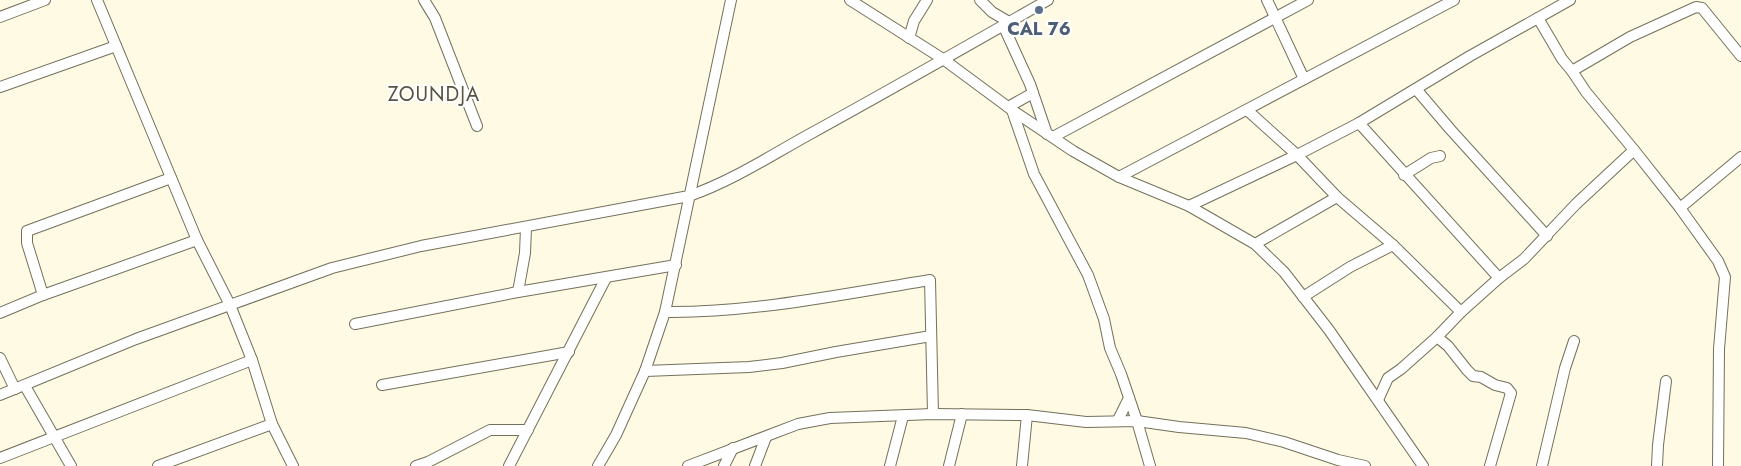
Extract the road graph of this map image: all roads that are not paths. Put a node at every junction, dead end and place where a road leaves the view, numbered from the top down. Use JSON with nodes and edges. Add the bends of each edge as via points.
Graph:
{"nodes":[{"id":1,"x":45,"y":0,"type":"edge"},
{"id":2,"x":97,"y":0,"type":"edge"},
{"id":3,"x":424,"y":0,"type":"edge"},
{"id":4,"x":731,"y":0,"type":"edge"},
{"id":5,"x":850,"y":0,"type":"edge"},
{"id":6,"x":928,"y":0,"type":"edge"},
{"id":7,"x":980,"y":0,"type":"edge"},
{"id":8,"x":1048,"y":0,"type":"edge"},
{"id":9,"x":1267,"y":0,"type":"edge"},
{"id":10,"x":1308,"y":0,"type":"edge"},
{"id":11,"x":1454,"y":0,"type":"edge"},
{"id":12,"x":1570,"y":0,"type":"edge"},
{"id":13,"x":0,"y":17,"type":"edge"},
{"id":14,"x":1276,"y":17,"type":"junction"},
{"id":15,"x":1538,"y":18,"type":"junction"},
{"id":16,"x":1006,"y":23,"type":"junction"},
{"id":17,"x":909,"y":38,"type":"junction"},
{"id":18,"x":116,"y":46,"type":"junction"},
{"id":19,"x":1741,"y":56,"type":"edge"},
{"id":20,"x":943,"y":59,"type":"junction"},
{"id":21,"x":1572,"y":70,"type":"junction"},
{"id":22,"x":1304,"y":79,"type":"junction"},
{"id":23,"x":0,"y":87,"type":"edge"},
{"id":24,"x":1416,"y":89,"type":"junction"},
{"id":25,"x":1032,"y":93,"type":"junction"},
{"id":26,"x":1010,"y":109,"type":"junction"},
{"id":27,"x":1247,"y":110,"type":"junction"},
{"id":28,"x":1359,"y":124,"type":"junction"},
{"id":29,"x":477,"y":126,"type":"dead end"},
{"id":30,"x":1050,"y":136,"type":"junction"},
{"id":31,"x":1634,"y":150,"type":"junction"},
{"id":32,"x":1296,"y":155,"type":"junction"},
{"id":33,"x":1440,"y":156,"type":"dead end"},
{"id":34,"x":1741,"y":157,"type":"edge"},
{"id":35,"x":1404,"y":175,"type":"junction"},
{"id":36,"x":1119,"y":176,"type":"junction"},
{"id":37,"x":171,"y":178,"type":"junction"},
{"id":38,"x":689,"y":196,"type":"junction"},
{"id":39,"x":1337,"y":197,"type":"junction"},
{"id":40,"x":1188,"y":206,"type":"junction"},
{"id":41,"x":1680,"y":208,"type":"junction"},
{"id":42,"x":526,"y":228,"type":"junction"},
{"id":43,"x":1547,"y":236,"type":"junction"},
{"id":44,"x":197,"y":240,"type":"junction"},
{"id":45,"x":1255,"y":244,"type":"junction"},
{"id":46,"x":1393,"y":245,"type":"junction"},
{"id":47,"x":676,"y":265,"type":"junction"},
{"id":48,"x":606,"y":278,"type":"junction"},
{"id":49,"x":1499,"y":278,"type":"junction"},
{"id":50,"x":518,"y":292,"type":"junction"},
{"id":51,"x":43,"y":295,"type":"junction"},
{"id":52,"x":1303,"y":297,"type":"junction"},
{"id":53,"x":230,"y":305,"type":"junction"},
{"id":54,"x":665,"y":312,"type":"junction"},
{"id":55,"x":1461,"y":312,"type":"junction"},
{"id":56,"x":0,"y":313,"type":"edge"},
{"id":57,"x":354,"y":324,"type":"dead end"},
{"id":58,"x":931,"y":336,"type":"junction"},
{"id":59,"x":1437,"y":336,"type":"junction"},
{"id":60,"x":1574,"y":341,"type":"dead end"},
{"id":61,"x":569,"y":352,"type":"junction"},
{"id":62,"x":0,"y":358,"type":"edge"},
{"id":63,"x":252,"y":360,"type":"junction"},
{"id":64,"x":645,"y":371,"type":"junction"},
{"id":65,"x":1388,"y":378,"type":"junction"},
{"id":66,"x":1666,"y":381,"type":"dead end"},
{"id":67,"x":1368,"y":383,"type":"junction"},
{"id":68,"x":382,"y":385,"type":"dead end"},
{"id":69,"x":20,"y":387,"type":"junction"},
{"id":70,"x":0,"y":395,"type":"edge"},
{"id":71,"x":1129,"y":398,"type":"junction"},
{"id":72,"x":1378,"y":400,"type":"junction"},
{"id":73,"x":933,"y":414,"type":"junction"},
{"id":74,"x":962,"y":414,"type":"junction"},
{"id":75,"x":1027,"y":415,"type":"junction"},
{"id":76,"x":902,"y":416,"type":"junction"},
{"id":77,"x":1118,"y":420,"type":"junction"},
{"id":78,"x":1137,"y":421,"type":"junction"},
{"id":79,"x":272,"y":424,"type":"junction"},
{"id":80,"x":528,"y":430,"type":"junction"},
{"id":81,"x":54,"y":437,"type":"junction"},
{"id":82,"x":766,"y":437,"type":"junction"},
{"id":83,"x":733,"y":448,"type":"junction"},
{"id":84,"x":0,"y":458,"type":"edge"},
{"id":85,"x":71,"y":466,"type":"edge"},
{"id":86,"x":158,"y":466,"type":"edge"},
{"id":87,"x":293,"y":466,"type":"edge"},
{"id":88,"x":416,"y":466,"type":"edge"},
{"id":89,"x":509,"y":466,"type":"edge"},
{"id":90,"x":598,"y":466,"type":"edge"},
{"id":91,"x":688,"y":466,"type":"edge"},
{"id":92,"x":724,"y":466,"type":"edge"},
{"id":93,"x":755,"y":466,"type":"edge"},
{"id":94,"x":890,"y":466,"type":"edge"},
{"id":95,"x":949,"y":466,"type":"edge"},
{"id":96,"x":1022,"y":466,"type":"edge"},
{"id":97,"x":1150,"y":466,"type":"edge"},
{"id":98,"x":1366,"y":466,"type":"edge"},
{"id":99,"x":1423,"y":466,"type":"edge"},
{"id":100,"x":1490,"y":466,"type":"edge"},
{"id":101,"x":1542,"y":466,"type":"edge"},
{"id":102,"x":1657,"y":466,"type":"edge"},
{"id":103,"x":1718,"y":466,"type":"edge"}],
"edges":[{"from":1,"to":13,"type":"street"},
{"from":2,"to":18,"type":"street"},
{"from":3,"to":29,"type":"street","via":[[435,18]]},
{"from":4,"to":38,"type":"street"},
{"from":5,"to":17,"type":"street"},
{"from":6,"to":17,"type":"street","via":[[914,21]]},
{"from":7,"to":16,"type":"street"},
{"from":8,"to":16,"type":"street"},
{"from":9,"to":14,"type":"street"},
{"from":10,"to":14,"type":"street"},
{"from":11,"to":22,"type":"street"},
{"from":12,"to":15,"type":"street"},
{"from":14,"to":22,"type":"street"},
{"from":14,"to":30,"type":"street"},
{"from":15,"to":21,"type":"street"},
{"from":15,"to":24,"type":"street"},
{"from":16,"to":20,"type":"street"},
{"from":16,"to":25,"type":"street"},
{"from":17,"to":20,"type":"street"},
{"from":18,"to":23,"type":"street"},
{"from":18,"to":37,"type":"street"},
{"from":19,"to":21,"type":"street","via":[[1702,8],[1696,7],[1630,37]]},
{"from":20,"to":26,"type":"street"},
{"from":20,"to":38,"type":"street","via":[[735,178]]},
{"from":21,"to":31,"type":"street"},
{"from":22,"to":27,"type":"street"},
{"from":24,"to":28,"type":"street"},
{"from":24,"to":43,"type":"street"},
{"from":25,"to":26,"type":"street"},
{"from":25,"to":30,"type":"street"},
{"from":26,"to":30,"type":"street"},
{"from":26,"to":71,"type":"street","via":[[1034,174],[1088,275]]},
{"from":27,"to":32,"type":"street"},
{"from":27,"to":36,"type":"street"},
{"from":28,"to":32,"type":"street"},
{"from":28,"to":35,"type":"street"},
{"from":30,"to":36,"type":"street"},
{"from":31,"to":41,"type":"street"},
{"from":31,"to":43,"type":"street"},
{"from":32,"to":39,"type":"street"},
{"from":32,"to":40,"type":"street"},
{"from":33,"to":35,"type":"street"},
{"from":34,"to":41,"type":"street"},
{"from":35,"to":49,"type":"street"},
{"from":36,"to":40,"type":"street"},
{"from":37,"to":44,"type":"street"},
{"from":37,"to":51,"type":"street","via":[[27,232],[27,243]]},
{"from":38,"to":42,"type":"street"},
{"from":38,"to":47,"type":"street"},
{"from":39,"to":45,"type":"street"},
{"from":39,"to":46,"type":"street"},
{"from":40,"to":45,"type":"street"},
{"from":41,"to":103,"type":"street","via":[[1718,261],[1725,277],[1719,349]]},
{"from":42,"to":50,"type":"street"},
{"from":42,"to":53,"type":"street","via":[[421,246],[332,268]]},
{"from":43,"to":49,"type":"street"},
{"from":44,"to":51,"type":"street"},
{"from":44,"to":53,"type":"street"},
{"from":45,"to":52,"type":"street","via":[[1284,272]]},
{"from":46,"to":52,"type":"street"},
{"from":46,"to":55,"type":"street"},
{"from":47,"to":48,"type":"street"},
{"from":47,"to":54,"type":"street"},
{"from":48,"to":50,"type":"street"},
{"from":48,"to":61,"type":"street"},
{"from":49,"to":55,"type":"street"},
{"from":50,"to":57,"type":"street"},
{"from":51,"to":56,"type":"street"},
{"from":52,"to":67,"type":"street"},
{"from":53,"to":63,"type":"street"},
{"from":53,"to":69,"type":"street","via":[[136,339]]},
{"from":54,"to":58,"type":"street","via":[[766,305],[930,280]]},
{"from":54,"to":64,"type":"street"},
{"from":55,"to":59,"type":"street"},
{"from":58,"to":64,"type":"street","via":[[782,363]]},
{"from":58,"to":73,"type":"street"},
{"from":59,"to":65,"type":"street"},
{"from":59,"to":100,"type":"street","via":[[1474,376],[1510,390]]},
{"from":60,"to":101,"type":"street"},
{"from":61,"to":68,"type":"street"},
{"from":61,"to":80,"type":"street"},
{"from":62,"to":69,"type":"street"},
{"from":63,"to":79,"type":"street"},
{"from":63,"to":81,"type":"street"},
{"from":64,"to":90,"type":"street"},
{"from":65,"to":67,"type":"street"},
{"from":65,"to":72,"type":"street"},
{"from":66,"to":102,"type":"street"},
{"from":67,"to":72,"type":"street"},
{"from":69,"to":70,"type":"street"},
{"from":69,"to":81,"type":"street"},
{"from":71,"to":77,"type":"street"},
{"from":71,"to":78,"type":"street"},
{"from":72,"to":99,"type":"street"},
{"from":73,"to":74,"type":"street"},
{"from":73,"to":76,"type":"street"},
{"from":74,"to":75,"type":"street"},
{"from":74,"to":95,"type":"street"},
{"from":75,"to":77,"type":"street","via":[[1086,422]]},
{"from":75,"to":96,"type":"street"},
{"from":76,"to":82,"type":"street","via":[[812,420]]},
{"from":76,"to":94,"type":"street"},
{"from":77,"to":78,"type":"street"},
{"from":78,"to":97,"type":"street"},
{"from":78,"to":98,"type":"street","via":[[1246,433]]},
{"from":79,"to":86,"type":"street"},
{"from":79,"to":87,"type":"street"},
{"from":80,"to":88,"type":"street","via":[[490,430]]},
{"from":80,"to":89,"type":"street"},
{"from":81,"to":84,"type":"street"},
{"from":81,"to":85,"type":"street"},
{"from":82,"to":83,"type":"street"},
{"from":82,"to":93,"type":"street"},
{"from":83,"to":91,"type":"street"},
{"from":83,"to":92,"type":"street"}]}
